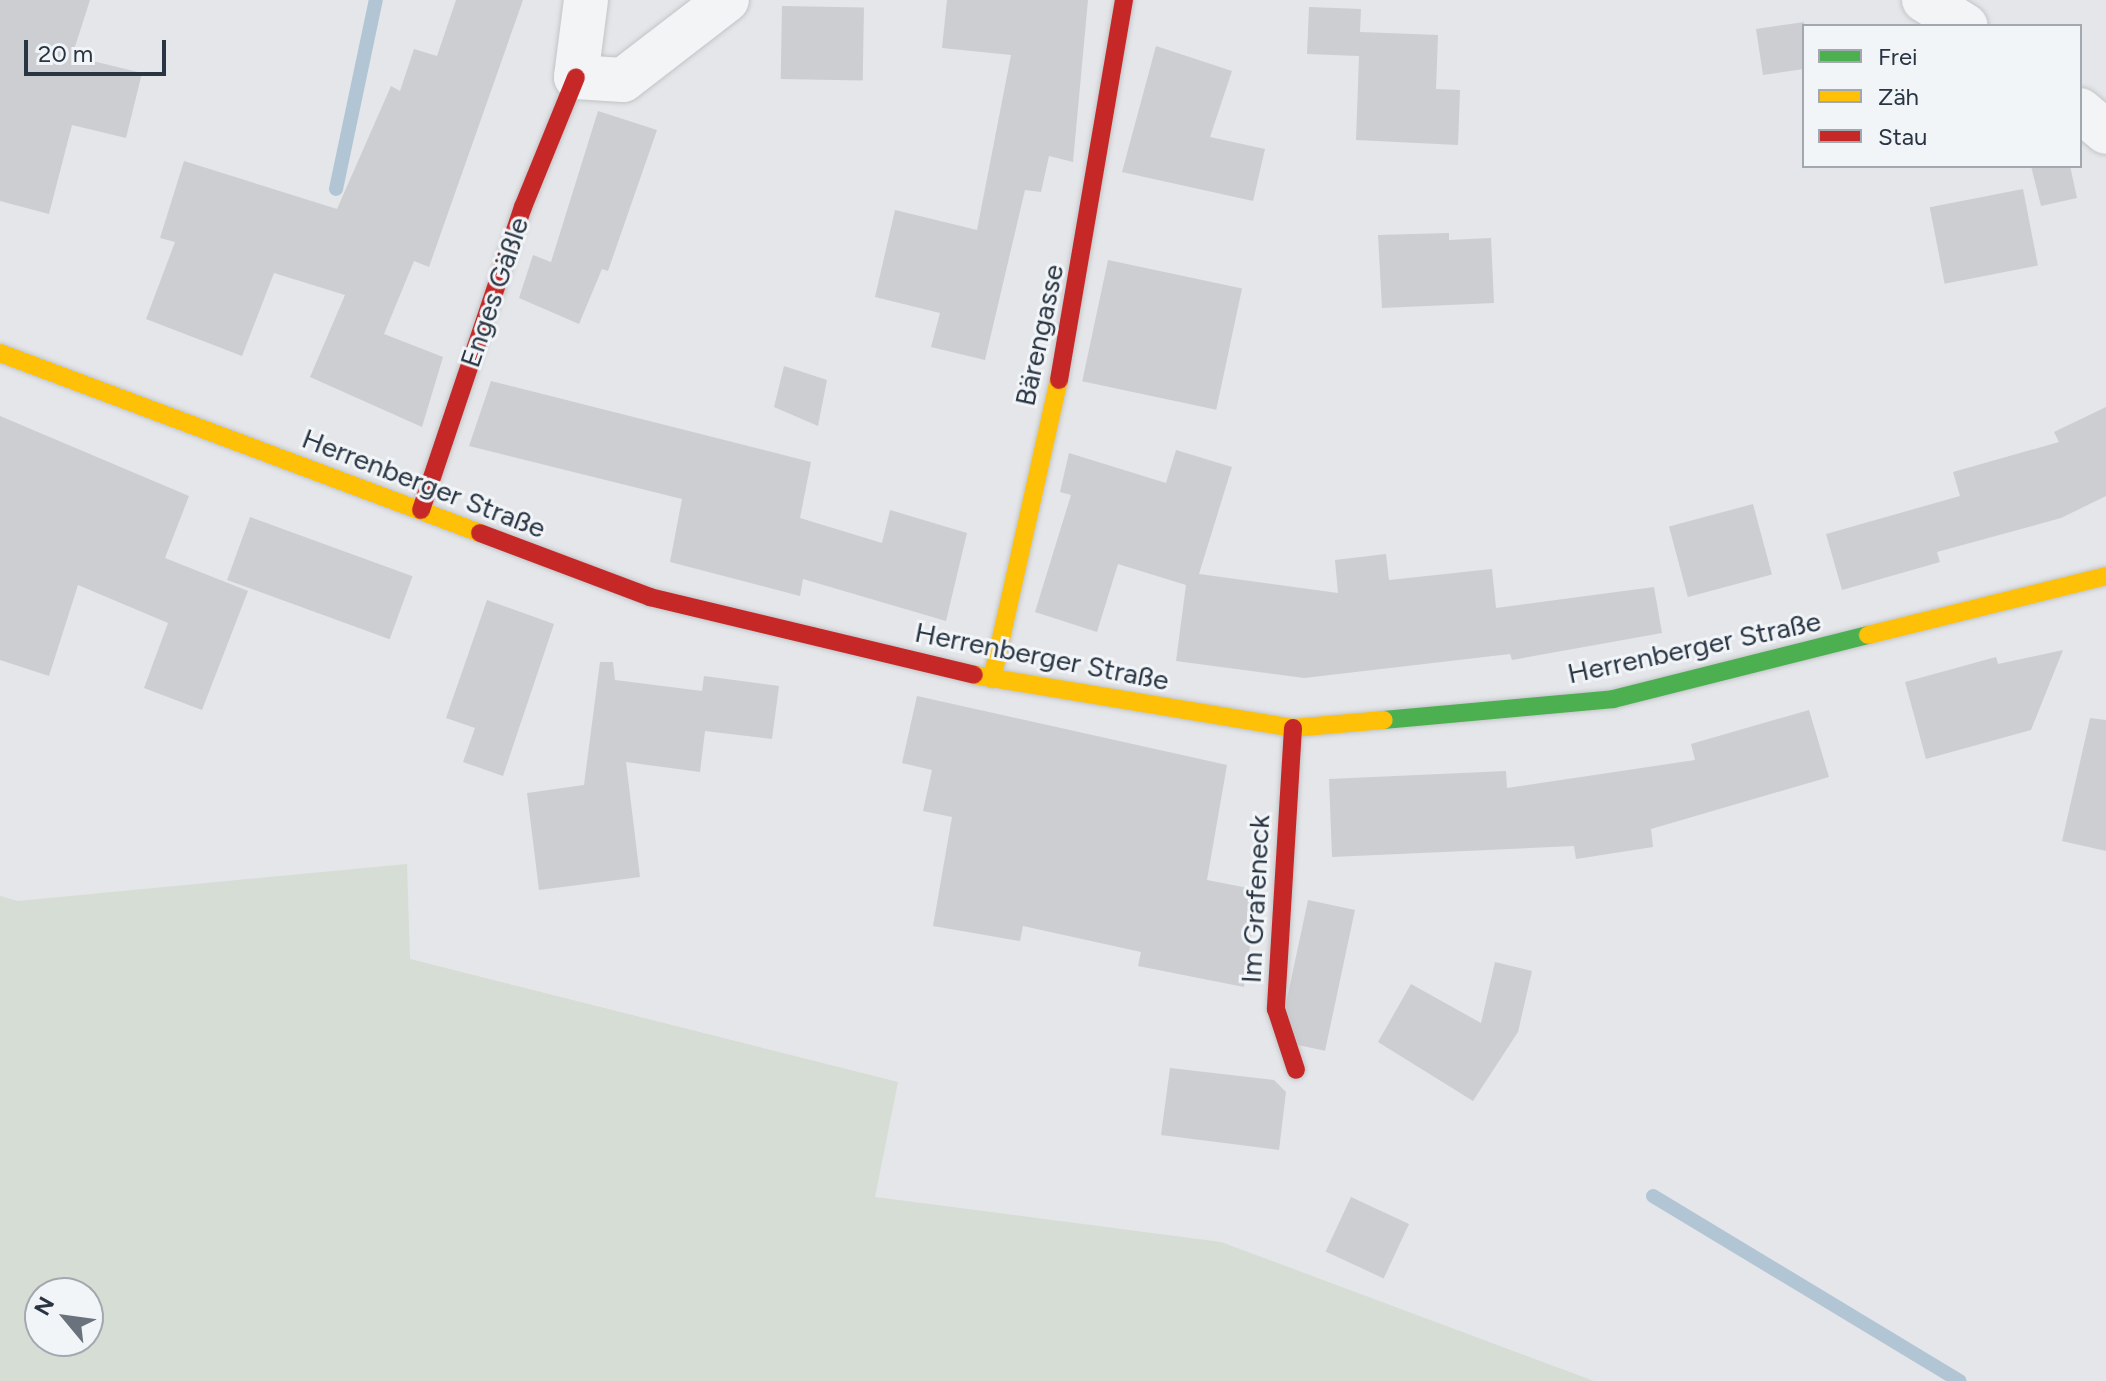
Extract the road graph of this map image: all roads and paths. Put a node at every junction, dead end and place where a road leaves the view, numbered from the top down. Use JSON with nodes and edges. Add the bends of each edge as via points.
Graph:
{"nodes":[{"id":1,"x":586,"y":0,"type":"edge"},
{"id":2,"x":727,"y":0,"type":"edge"},
{"id":3,"x":1124,"y":0,"type":"edge"},
{"id":4,"x":1924,"y":0,"type":"edge"},
{"id":5,"x":1963,"y":24,"type":"edge"},
{"id":6,"x":576,"y":77,"type":"junction"},
{"id":7,"x":0,"y":353,"type":"edge"},
{"id":8,"x":421,"y":510,"type":"junction"},
{"id":9,"x":2106,"y":576,"type":"edge"},
{"id":10,"x":992,"y":679,"type":"junction"},
{"id":11,"x":1293,"y":728,"type":"junction"},
{"id":12,"x":1296,"y":1070,"type":"dead end"}],
"edges":[{"from":1,"to":6,"type":"street","name":"Enges Gäßle"},
{"from":2,"to":6,"type":"street","via":[[623,80]]},
{"from":3,"to":10,"type":"street","name":"Bärengasse","via":[[1075,311]]},
{"from":4,"to":5,"type":"street"},
{"from":6,"to":8,"type":"street","name":"Enges Gäßle","via":[[523,207]]},
{"from":7,"to":8,"type":"street","name":"Herrenberger Straße"},
{"from":8,"to":10,"type":"street","name":"Herrenberger Straße","via":[[650,597]]},
{"from":9,"to":11,"type":"street","name":"Herrenberger Straße","via":[[1613,699]]},
{"from":10,"to":11,"type":"street","name":"Herrenberger Straße"},
{"from":11,"to":12,"type":"street","name":"Im Grafeneck","via":[[1276,1009]]}]}
